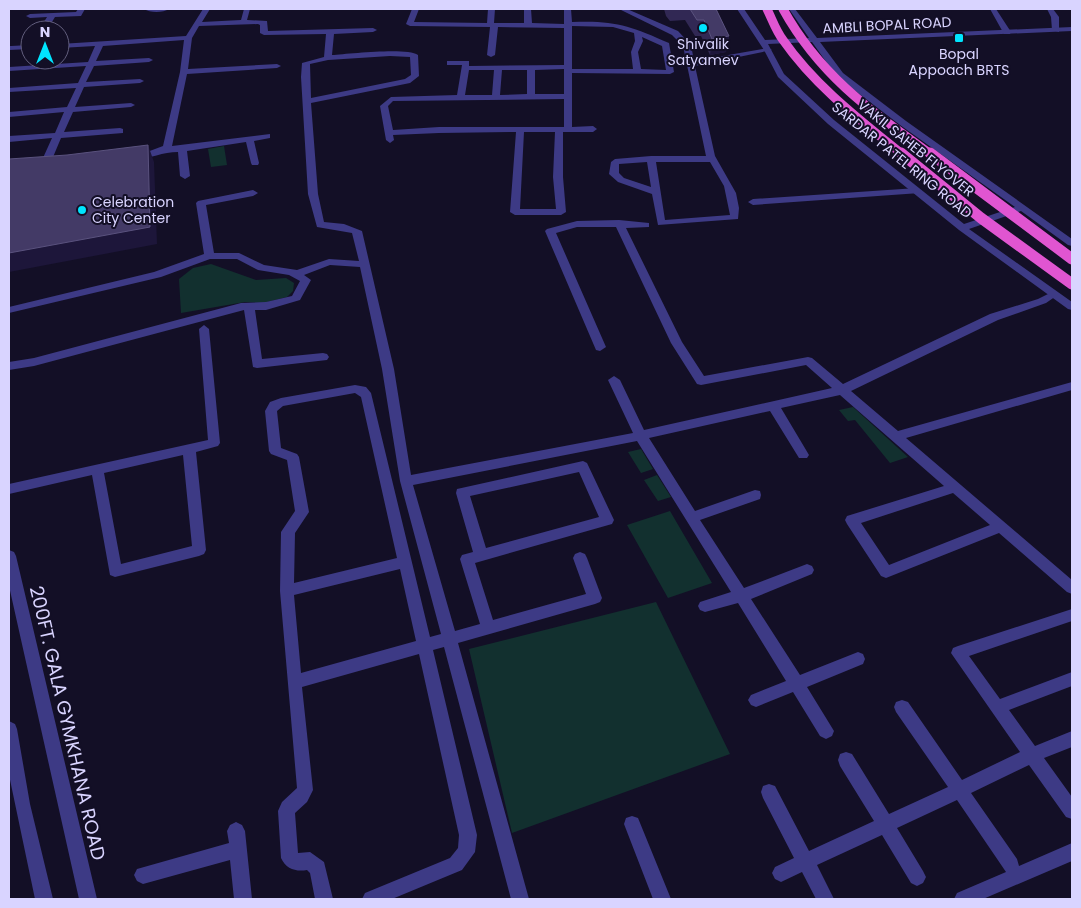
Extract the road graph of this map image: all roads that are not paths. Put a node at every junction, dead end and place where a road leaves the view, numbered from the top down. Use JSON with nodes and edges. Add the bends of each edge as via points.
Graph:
{"nodes":[{"id":1,"x":81,"y":9,"type":"edge"},
{"id":2,"x":148,"y":9,"type":"edge"},
{"id":3,"x":166,"y":9,"type":"edge"},
{"id":4,"x":206,"y":9,"type":"edge"},
{"id":5,"x":247,"y":9,"type":"edge"},
{"id":6,"x":415,"y":9,"type":"edge"},
{"id":7,"x":492,"y":9,"type":"edge"},
{"id":8,"x":528,"y":9,"type":"edge"},
{"id":9,"x":568,"y":9,"type":"edge"},
{"id":10,"x":622,"y":9,"type":"edge"},
{"id":11,"x":741,"y":9,"type":"edge"},
{"id":12,"x":767,"y":9,"type":"edge"},
{"id":13,"x":782,"y":9,"type":"edge"},
{"id":14,"x":792,"y":9,"type":"edge"},
{"id":15,"x":993,"y":9,"type":"edge"},
{"id":16,"x":1050,"y":9,"type":"edge"},
{"id":17,"x":30,"y":16,"type":"dead end"},
{"id":18,"x":52,"y":16,"type":"junction"},
{"id":19,"x":244,"y":18,"type":"dead end"},
{"id":20,"x":49,"y":20,"type":"edge"},
{"id":21,"x":197,"y":24,"type":"junction"},
{"id":22,"x":568,"y":25,"type":"junction"},
{"id":23,"x":492,"y":26,"type":"junction"},
{"id":24,"x":528,"y":26,"type":"junction"},
{"id":25,"x":373,"y":30,"type":"dead end"},
{"id":26,"x":1056,"y":30,"type":"junction"},
{"id":27,"x":330,"y":32,"type":"junction"},
{"id":28,"x":638,"y":32,"type":"junction"},
{"id":29,"x":1008,"y":32,"type":"junction"},
{"id":30,"x":1072,"y":34,"type":"edge"},
{"id":31,"x":188,"y":38,"type":"junction"},
{"id":32,"x":100,"y":43,"type":"junction"},
{"id":33,"x":815,"y":44,"type":"junction"},
{"id":34,"x":70,"y":45,"type":"edge"},
{"id":35,"x":766,"y":46,"type":"junction"},
{"id":36,"x":11,"y":48,"type":"dead end"},
{"id":37,"x":20,"y":48,"type":"edge"},
{"id":38,"x":491,"y":55,"type":"dead end"},
{"id":39,"x":328,"y":58,"type":"junction"},
{"id":40,"x":149,"y":60,"type":"dead end"},
{"id":41,"x":450,"y":63,"type":"dead end"},
{"id":42,"x":91,"y":64,"type":"junction"},
{"id":43,"x":691,"y":64,"type":"junction"},
{"id":44,"x":277,"y":66,"type":"dead end"},
{"id":45,"x":465,"y":68,"type":"junction"},
{"id":46,"x":498,"y":68,"type":"junction"},
{"id":47,"x":531,"y":68,"type":"junction"},
{"id":48,"x":9,"y":69,"type":"edge"},
{"id":49,"x":568,"y":69,"type":"junction"},
{"id":50,"x":184,"y":72,"type":"junction"},
{"id":51,"x":637,"y":72,"type":"junction"},
{"id":52,"x":140,"y":81,"type":"dead end"},
{"id":53,"x":81,"y":85,"type":"junction"},
{"id":54,"x":9,"y":90,"type":"edge"},
{"id":55,"x":568,"y":96,"type":"junction"},
{"id":56,"x":496,"y":97,"type":"junction"},
{"id":57,"x":531,"y":97,"type":"junction"},
{"id":58,"x":461,"y":98,"type":"junction"},
{"id":59,"x":307,"y":101,"type":"junction"},
{"id":60,"x":131,"y":104,"type":"dead end"},
{"id":61,"x":70,"y":109,"type":"junction"},
{"id":62,"x":9,"y":114,"type":"edge"},
{"id":63,"x":520,"y":129,"type":"junction"},
{"id":64,"x":564,"y":129,"type":"junction"},
{"id":65,"x":593,"y":129,"type":"dead end"},
{"id":66,"x":120,"y":131,"type":"dead end"},
{"id":67,"x":58,"y":136,"type":"junction"},
{"id":68,"x":266,"y":136,"type":"dead end"},
{"id":69,"x":249,"y":138,"type":"junction"},
{"id":70,"x":9,"y":139,"type":"edge"},
{"id":71,"x":162,"y":149,"type":"junction"},
{"id":72,"x":182,"y":149,"type":"junction"},
{"id":73,"x":650,"y":159,"type":"junction"},
{"id":74,"x":713,"y":159,"type":"junction"},
{"id":75,"x":126,"y":161,"type":"edge"},
{"id":76,"x":255,"y":163,"type":"dead end"},
{"id":77,"x":43,"y":169,"type":"edge"},
{"id":78,"x":186,"y":176,"type":"dead end"},
{"id":79,"x":917,"y":191,"type":"junction"},
{"id":80,"x":656,"y":192,"type":"junction"},
{"id":81,"x":253,"y":193,"type":"dead end"},
{"id":82,"x":753,"y":202,"type":"dead end"},
{"id":83,"x":1024,"y":208,"type":"junction"},
{"id":84,"x":619,"y":223,"type":"junction"},
{"id":85,"x":646,"y":224,"type":"dead end"},
{"id":86,"x":962,"y":228,"type":"junction"},
{"id":87,"x":1072,"y":243,"type":"edge"},
{"id":88,"x":209,"y":256,"type":"junction"},
{"id":89,"x":1072,"y":259,"type":"edge"},
{"id":90,"x":364,"y":264,"type":"junction"},
{"id":91,"x":296,"y":274,"type":"junction"},
{"id":92,"x":1072,"y":284,"type":"edge"},
{"id":93,"x":1054,"y":294,"type":"junction"},
{"id":94,"x":249,"y":307,"type":"junction"},
{"id":95,"x":1072,"y":307,"type":"edge"},
{"id":96,"x":9,"y":310,"type":"edge"},
{"id":97,"x":204,"y":329,"type":"dead end"},
{"id":98,"x":600,"y":347,"type":"dead end"},
{"id":99,"x":323,"y":357,"type":"dead end"},
{"id":100,"x":9,"y":366,"type":"edge"},
{"id":101,"x":614,"y":380,"type":"dead end"},
{"id":102,"x":1072,"y":386,"type":"edge"},
{"id":103,"x":842,"y":390,"type":"junction"},
{"id":104,"x":773,"y":406,"type":"junction"},
{"id":105,"x":640,"y":435,"type":"junction"},
{"id":106,"x":896,"y":436,"type":"junction"},
{"id":107,"x":189,"y":449,"type":"junction"},
{"id":108,"x":803,"y":455,"type":"dead end"},
{"id":109,"x":97,"y":469,"type":"junction"},
{"id":110,"x":406,"y":481,"type":"junction"},
{"id":111,"x":954,"y":488,"type":"junction"},
{"id":112,"x":9,"y":489,"type":"edge"},
{"id":113,"x":755,"y":495,"type":"dead end"},
{"id":114,"x":692,"y":517,"type":"junction"},
{"id":115,"x":1002,"y":526,"type":"junction"},
{"id":116,"x":481,"y":555,"type":"junction"},
{"id":117,"x":9,"y":556,"type":"edge"},
{"id":118,"x":580,"y":558,"type":"dead end"},
{"id":119,"x":405,"y":562,"type":"junction"},
{"id":120,"x":807,"y":570,"type":"dead end"},
{"id":121,"x":1072,"y":588,"type":"edge"},
{"id":122,"x":287,"y":591,"type":"junction"},
{"id":123,"x":741,"y":596,"type":"junction"},
{"id":124,"x":705,"y":606,"type":"dead end"},
{"id":125,"x":1072,"y":615,"type":"edge"},
{"id":126,"x":488,"y":626,"type":"junction"},
{"id":127,"x":450,"y":638,"type":"junction"},
{"id":128,"x":424,"y":646,"type":"junction"},
{"id":129,"x":858,"y":659,"type":"dead end"},
{"id":130,"x":1072,"y":679,"type":"edge"},
{"id":131,"x":294,"y":682,"type":"junction"},
{"id":132,"x":797,"y":685,"type":"junction"},
{"id":133,"x":756,"y":700,"type":"dead end"},
{"id":134,"x":902,"y":707,"type":"dead end"},
{"id":135,"x":998,"y":707,"type":"junction"},
{"id":136,"x":9,"y":729,"type":"edge"},
{"id":137,"x":826,"y":731,"type":"dead end"},
{"id":138,"x":1072,"y":739,"type":"edge"},
{"id":139,"x":1032,"y":755,"type":"junction"},
{"id":140,"x":846,"y":760,"type":"dead end"},
{"id":141,"x":958,"y":791,"type":"junction"},
{"id":142,"x":769,"y":792,"type":"dead end"},
{"id":143,"x":1072,"y":811,"type":"edge"},
{"id":144,"x":632,"y":824,"type":"dead end"},
{"id":145,"x":885,"y":825,"type":"junction"},
{"id":146,"x":1072,"y":852,"type":"edge"},
{"id":147,"x":806,"y":862,"type":"junction"},
{"id":148,"x":1011,"y":866,"type":"dead end"},
{"id":149,"x":781,"y":873,"type":"dead end"},
{"id":150,"x":143,"y":875,"type":"dead end"},
{"id":151,"x":917,"y":877,"type":"dead end"},
{"id":152,"x":968,"y":898,"type":"edge"},
{"id":153,"x":44,"y":899,"type":"edge"},
{"id":154,"x":88,"y":899,"type":"edge"},
{"id":155,"x":243,"y":899,"type":"edge"},
{"id":156,"x":324,"y":899,"type":"edge"},
{"id":157,"x":371,"y":899,"type":"edge"},
{"id":158,"x":520,"y":899,"type":"edge"},
{"id":159,"x":662,"y":899,"type":"edge"},
{"id":160,"x":825,"y":899,"type":"edge"}],
"edges":[{"from":1,"to":18,"type":"street","via":[[78,14]]},
{"from":2,"to":3,"type":"street"},
{"from":4,"to":21,"type":"street"},
{"from":5,"to":19,"type":"street"},
{"from":6,"to":23,"type":"street","via":[[410,24]]},
{"from":7,"to":23,"type":"street"},
{"from":8,"to":24,"type":"street"},
{"from":9,"to":22,"type":"street"},
{"from":10,"to":43,"type":"street","via":[[675,33],[687,45]]},
{"from":11,"to":35,"type":"street","name":"SARDAR PATEL RING ROAD"},
{"from":12,"to":92,"type":"highway","name":"VAKIL SAHEB FLYOVER","bridge":true,"via":[[782,38],[812,77],[844,107],[981,218]]},
{"from":13,"to":89,"type":"highway","name":"VAKIL SAHEB FLYOVER","bridge":true,"via":[[815,60],[861,102]]},
{"from":14,"to":33,"type":"street","name":"SARDAR PATEL RING ROAD"},
{"from":15,"to":29,"type":"street"},
{"from":16,"to":26,"type":"street"},
{"from":17,"to":18,"type":"street"},
{"from":18,"to":20,"type":"street"},
{"from":21,"to":27,"type":"street","via":[[258,22],[264,23],[264,33]]},
{"from":21,"to":31,"type":"street"},
{"from":22,"to":24,"type":"street"},
{"from":22,"to":28,"type":"street","via":[[620,26]]},
{"from":22,"to":49,"type":"street"},
{"from":23,"to":24,"type":"street"},
{"from":23,"to":38,"type":"street"},
{"from":25,"to":27,"type":"street"},
{"from":26,"to":29,"type":"street","name":"AMBLI BOPAL ROAD"},
{"from":26,"to":30,"type":"street","name":"AMBLI BOPAL ROAD"},
{"from":27,"to":39,"type":"street"},
{"from":28,"to":51,"type":"street","via":[[639,40],[635,45]]},
{"from":28,"to":51,"type":"street","via":[[666,45],[670,72]]},
{"from":29,"to":33,"type":"street","name":"AMBLI BOPAL ROAD"},
{"from":30,"to":33,"type":"street","name":"AMBLI BOPAL ROAD"},
{"from":31,"to":32,"type":"street"},
{"from":31,"to":50,"type":"street"},
{"from":32,"to":34,"type":"street"},
{"from":32,"to":42,"type":"street"},
{"from":33,"to":35,"type":"street","name":"AMBLI BOPAL ROAD"},
{"from":33,"to":83,"type":"street","name":"SARDAR PATEL RING ROAD","via":[[840,76]]},
{"from":35,"to":43,"type":"street","name":"AMBLI BOPAL ROAD"},
{"from":35,"to":79,"type":"street","name":"SARDAR PATEL RING ROAD","via":[[781,75],[831,122]]},
{"from":36,"to":37,"type":"street"},
{"from":39,"to":59,"type":"street","via":[[306,63]]},
{"from":39,"to":59,"type":"street","via":[[414,55],[415,76],[407,81]]},
{"from":40,"to":42,"type":"street"},
{"from":41,"to":45,"type":"street","via":[[466,62]]},
{"from":42,"to":48,"type":"street"},
{"from":42,"to":53,"type":"street"},
{"from":43,"to":74,"type":"street"},
{"from":44,"to":50,"type":"street"},
{"from":45,"to":46,"type":"street"},
{"from":45,"to":58,"type":"street"},
{"from":46,"to":47,"type":"street"},
{"from":46,"to":56,"type":"street"},
{"from":47,"to":49,"type":"street"},
{"from":47,"to":57,"type":"street"},
{"from":49,"to":51,"type":"street"},
{"from":49,"to":55,"type":"street"},
{"from":50,"to":71,"type":"street","via":[[167,146]]},
{"from":52,"to":53,"type":"street"},
{"from":53,"to":54,"type":"street"},
{"from":53,"to":61,"type":"street"},
{"from":55,"to":57,"type":"street"},
{"from":55,"to":64,"type":"street"},
{"from":56,"to":57,"type":"street"},
{"from":56,"to":58,"type":"street"},
{"from":58,"to":63,"type":"street","via":[[391,99],[384,106],[389,136],[439,130]]},
{"from":59,"to":90,"type":"street","via":[[313,194],[320,224],[356,231]]},
{"from":60,"to":61,"type":"street"},
{"from":61,"to":62,"type":"street"},
{"from":61,"to":67,"type":"street"},
{"from":63,"to":64,"type":"street"},
{"from":63,"to":64,"type":"street","via":[[515,212],[561,212],[558,177]]},
{"from":64,"to":65,"type":"street"},
{"from":66,"to":67,"type":"street"},
{"from":67,"to":70,"type":"street"},
{"from":67,"to":77,"type":"street"},
{"from":68,"to":69,"type":"street"},
{"from":69,"to":72,"type":"street"},
{"from":69,"to":76,"type":"street"},
{"from":71,"to":72,"type":"street"},
{"from":71,"to":75,"type":"street"},
{"from":72,"to":78,"type":"street"},
{"from":73,"to":74,"type":"street"},
{"from":73,"to":80,"type":"street"},
{"from":73,"to":80,"type":"street","via":[[616,162],[614,174],[621,180]]},
{"from":74,"to":80,"type":"street","via":[[734,197],[736,218],[662,223]]},
{"from":79,"to":82,"type":"street"},
{"from":79,"to":86,"type":"street","name":"SARDAR PATEL RING ROAD"},
{"from":81,"to":88,"type":"street","via":[[201,203]]},
{"from":83,"to":86,"type":"street"},
{"from":83,"to":87,"type":"street","name":"SARDAR PATEL RING ROAD"},
{"from":84,"to":85,"type":"street"},
{"from":84,"to":98,"type":"street","via":[[576,224],[550,230]]},
{"from":84,"to":103,"type":"street","via":[[677,344],[701,381],[808,361]]},
{"from":86,"to":93,"type":"street","name":"SARDAR PATEL RING ROAD"},
{"from":88,"to":91,"type":"street","via":[[239,256],[262,268]]},
{"from":88,"to":96,"type":"street","via":[[157,275]]},
{"from":90,"to":91,"type":"street","via":[[329,262]]},
{"from":90,"to":110,"type":"street","via":[[388,369]]},
{"from":91,"to":94,"type":"street","via":[[306,280],[296,298]]},
{"from":93,"to":95,"type":"street","name":"SARDAR PATEL RING ROAD"},
{"from":93,"to":103,"type":"street","via":[[994,317]]},
{"from":94,"to":99,"type":"street","via":[[257,364]]},
{"from":94,"to":100,"type":"street"},
{"from":97,"to":107,"type":"street","via":[[214,443]]},
{"from":101,"to":105,"type":"street"},
{"from":102,"to":106,"type":"street"},
{"from":103,"to":104,"type":"street"},
{"from":103,"to":106,"type":"street"},
{"from":104,"to":105,"type":"street"},
{"from":104,"to":108,"type":"street"},
{"from":105,"to":110,"type":"street"},
{"from":105,"to":114,"type":"street"},
{"from":106,"to":111,"type":"street"},
{"from":107,"to":109,"type":"street"},
{"from":107,"to":109,"type":"street","via":[[199,550],[115,571]]},
{"from":109,"to":112,"type":"street"},
{"from":110,"to":127,"type":"street"},
{"from":111,"to":115,"type":"street"},
{"from":111,"to":115,"type":"street","via":[[852,520],[886,572]]},
{"from":113,"to":114,"type":"street"},
{"from":114,"to":123,"type":"street"},
{"from":115,"to":121,"type":"street"},
{"from":116,"to":116,"type":"street","via":[[607,520],[583,466],[462,493]]},
{"from":116,"to":126,"type":"street","via":[[467,559]]},
{"from":117,"to":154,"type":"street","name":"200FT. GALA GYMKHANA ROAD"},
{"from":118,"to":126,"type":"street","via":[[595,598]]},
{"from":119,"to":122,"type":"street"},
{"from":119,"to":122,"type":"street","via":[[367,396],[362,390],[355,389],[281,402],[271,411],[275,452],[293,457],[302,512],[288,532]]},
{"from":119,"to":128,"type":"street"},
{"from":120,"to":123,"type":"street"},
{"from":122,"to":131,"type":"street"},
{"from":123,"to":124,"type":"street"},
{"from":123,"to":132,"type":"street"},
{"from":125,"to":135,"type":"street","via":[[958,653]]},
{"from":126,"to":127,"type":"street"},
{"from":127,"to":128,"type":"street"},
{"from":127,"to":158,"type":"street"},
{"from":128,"to":131,"type":"street"},
{"from":128,"to":157,"type":"street","via":[[468,835],[466,852],[456,864]]},
{"from":129,"to":132,"type":"street"},
{"from":130,"to":135,"type":"street"},
{"from":131,"to":156,"type":"street","via":[[305,790],[286,811],[290,858],[298,863],[310,861],[318,868]]},
{"from":132,"to":133,"type":"street"},
{"from":132,"to":137,"type":"street"},
{"from":134,"to":141,"type":"street"},
{"from":135,"to":139,"type":"street"},
{"from":136,"to":153,"type":"street"},
{"from":138,"to":139,"type":"street"},
{"from":139,"to":141,"type":"street"},
{"from":139,"to":143,"type":"street"},
{"from":140,"to":145,"type":"street"},
{"from":141,"to":145,"type":"street"},
{"from":141,"to":148,"type":"street"},
{"from":142,"to":147,"type":"street"},
{"from":144,"to":159,"type":"street"},
{"from":145,"to":147,"type":"street"},
{"from":145,"to":151,"type":"street"},
{"from":146,"to":152,"type":"street"},
{"from":147,"to":149,"type":"street"},
{"from":147,"to":160,"type":"street"},
{"from":150,"to":155,"type":"street","via":[[237,840]]}]}
